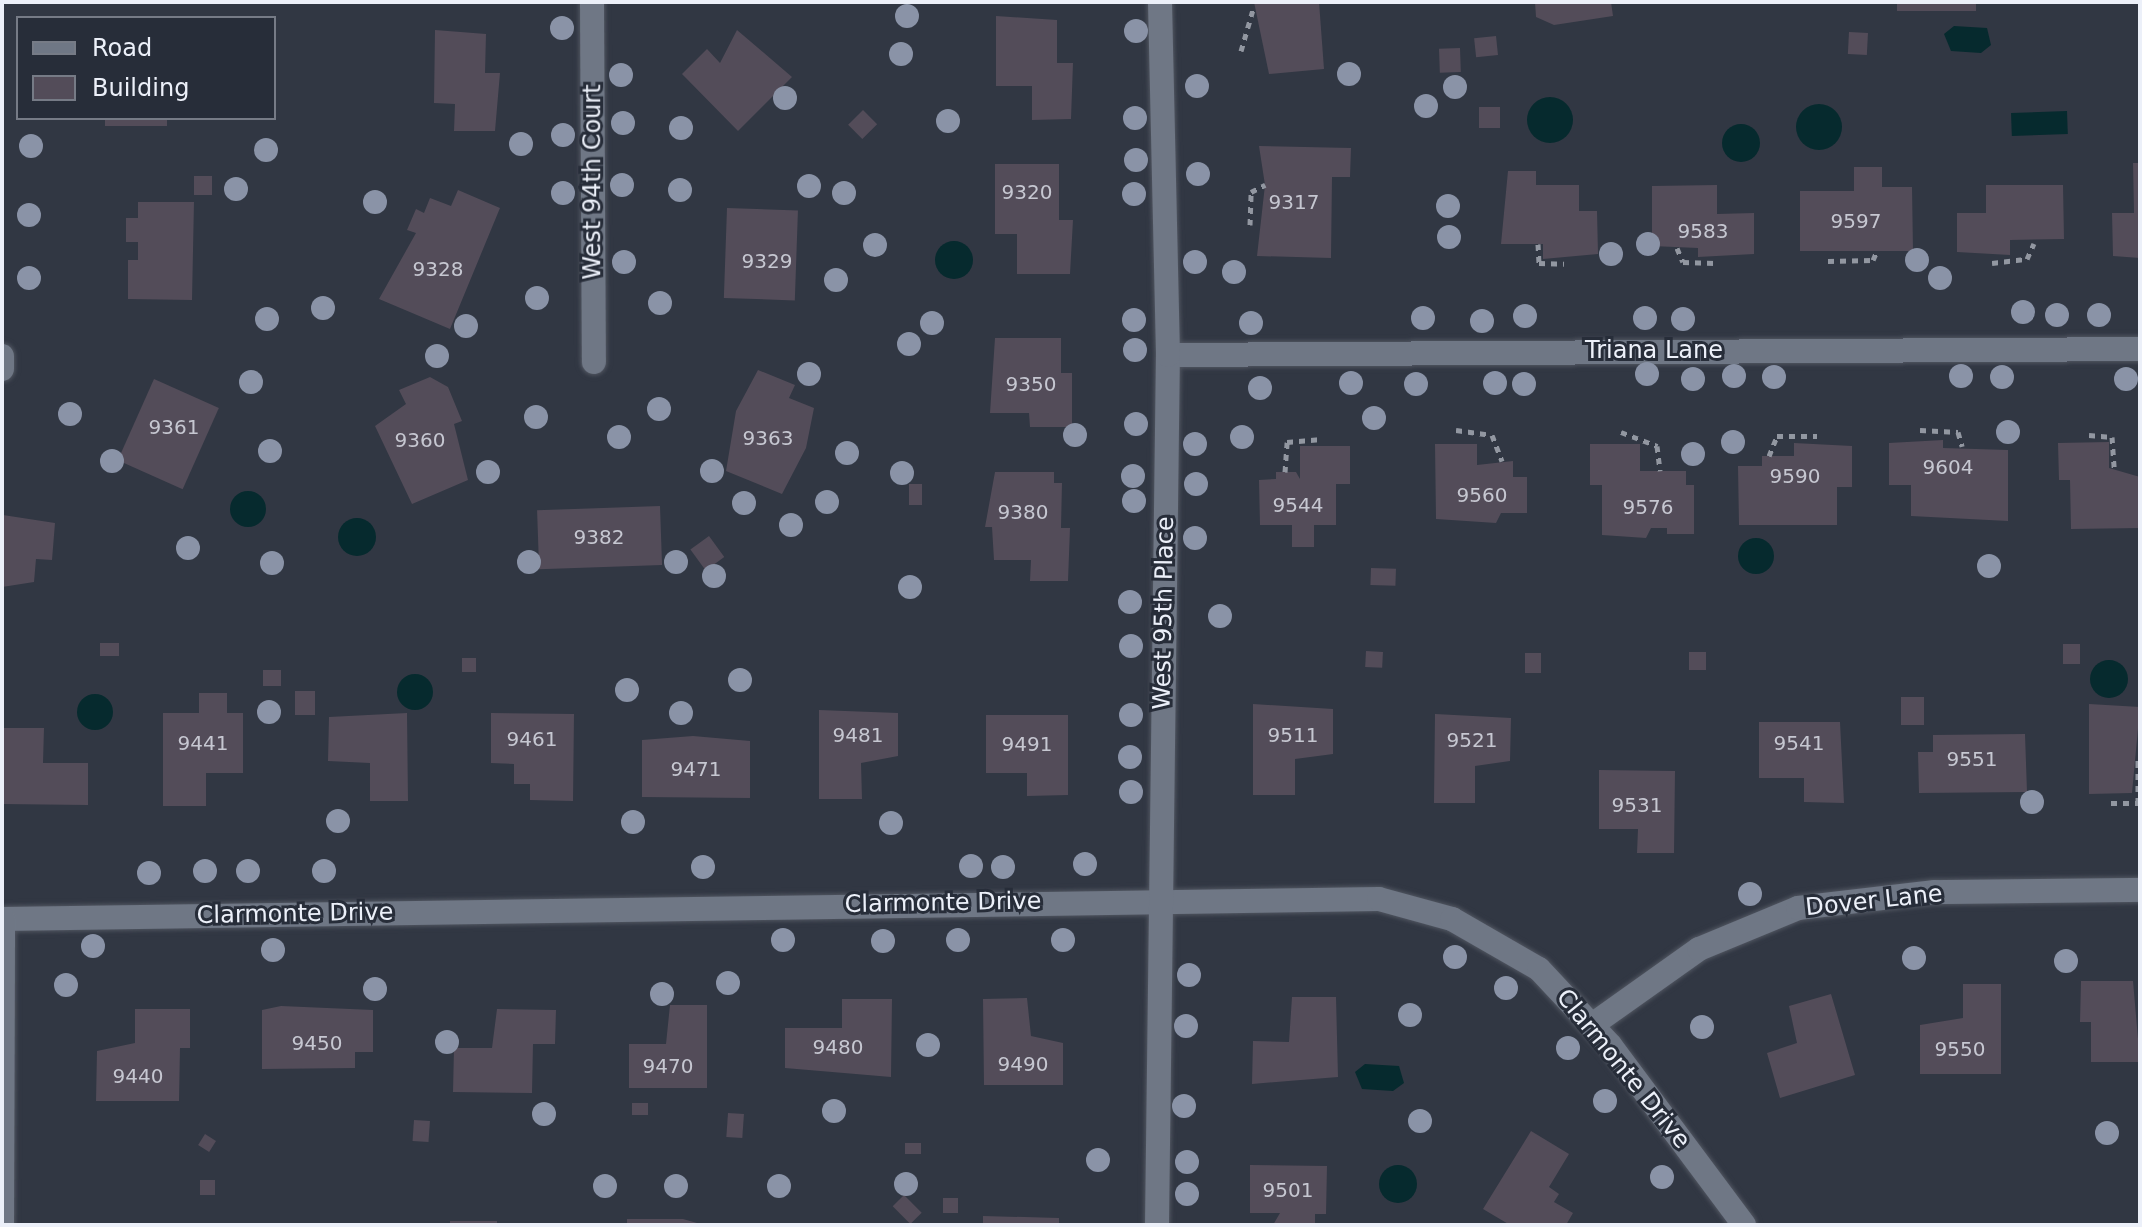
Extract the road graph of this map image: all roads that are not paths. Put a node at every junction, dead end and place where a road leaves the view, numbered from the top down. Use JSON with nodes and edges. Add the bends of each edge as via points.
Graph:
{"nodes":[{"id":1,"x":592,"y":2,"type":"edge"},
{"id":2,"x":1160,"y":2,"type":"edge"},
{"id":3,"x":2140,"y":349,"type":"edge"},
{"id":4,"x":1168,"y":355,"type":"junction"},
{"id":5,"x":2,"y":356,"type":"edge"},
{"id":6,"x":594,"y":362,"type":"dead end"},
{"id":7,"x":2,"y":369,"type":"edge"},
{"id":8,"x":2140,"y":890,"type":"edge"},
{"id":9,"x":1159,"y":900,"type":"junction"},
{"id":10,"x":3,"y":919,"type":"edge"},
{"id":11,"x":1592,"y":1025,"type":"junction"},
{"id":12,"x":2,"y":1225,"type":"edge"},
{"id":13,"x":1157,"y":1225,"type":"edge"},
{"id":14,"x":1744,"y":1225,"type":"edge"}],
"edges":[{"from":1,"to":6,"type":"street","name":"West 94th Court"},
{"from":2,"to":4,"type":"street","name":"West 95th Place"},
{"from":3,"to":4,"type":"street","name":"Triana Lane"},
{"from":4,"to":9,"type":"street","name":"West 95th Place"},
{"from":5,"to":7,"type":"street"},
{"from":8,"to":11,"type":"street","name":"Dover Lane","via":[[1922,892],[1798,908],[1699,949]]},
{"from":9,"to":10,"type":"street","name":"Clarmonte Drive"},
{"from":9,"to":11,"type":"street","name":"Clarmonte Drive","via":[[1342,898],[1411,905],[1512,949]]},
{"from":9,"to":13,"type":"street","name":"West 95th Place"},
{"from":10,"to":12,"type":"street"},
{"from":11,"to":14,"type":"street","name":"Clarmonte Drive"}]}
